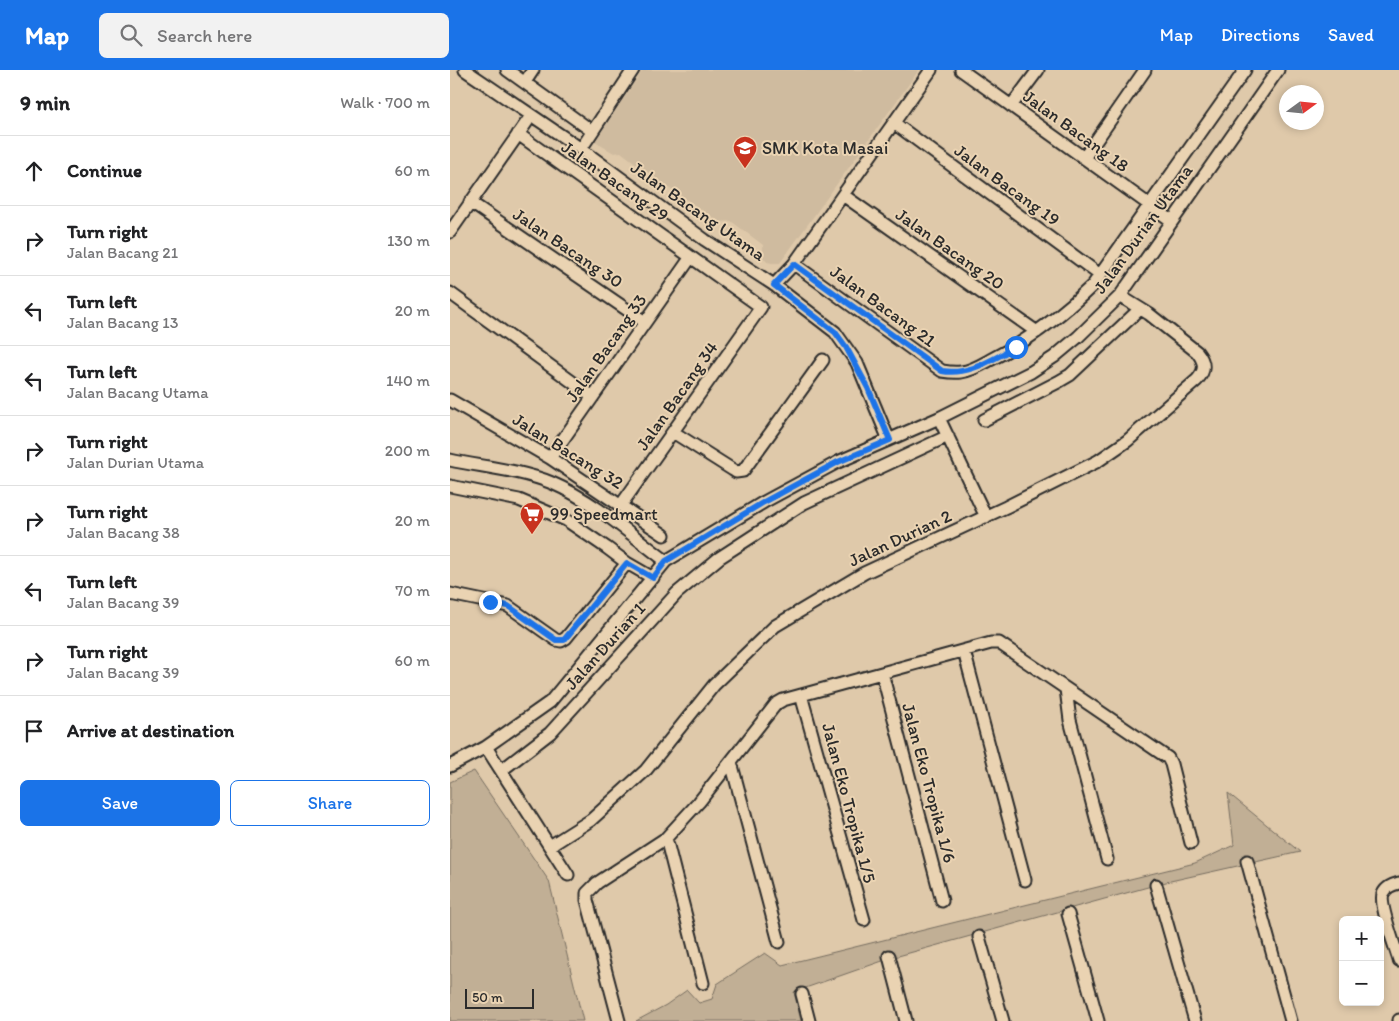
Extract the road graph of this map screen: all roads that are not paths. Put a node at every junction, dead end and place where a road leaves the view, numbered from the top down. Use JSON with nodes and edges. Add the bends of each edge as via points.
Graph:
{"nodes":[{"id":1,"x":465,"y":70,"type":"edge"},
{"id":2,"x":507,"y":70,"type":"edge"},
{"id":3,"x":533,"y":70,"type":"edge"},
{"id":4,"x":633,"y":70,"type":"edge"},
{"id":5,"x":931,"y":70,"type":"edge"},
{"id":6,"x":961,"y":70,"type":"edge"},
{"id":7,"x":1038,"y":70,"type":"edge"},
{"id":8,"x":1145,"y":70,"type":"edge"},
{"id":9,"x":1245,"y":70,"type":"edge"},
{"id":10,"x":1278,"y":70,"type":"edge"},
{"id":11,"x":525,"y":82,"type":"junction"},
{"id":12,"x":1012,"y":106,"type":"junction"},
{"id":13,"x":531,"y":116,"type":"junction"},
{"id":14,"x":894,"y":123,"type":"junction"},
{"id":15,"x":592,"y":131,"type":"junction"},
{"id":16,"x":518,"y":134,"type":"junction"},
{"id":17,"x":581,"y":149,"type":"junction"},
{"id":18,"x":1084,"y":158,"type":"junction"},
{"id":19,"x":843,"y":195,"type":"junction"},
{"id":20,"x":470,"y":202,"type":"junction"},
{"id":21,"x":1150,"y":205,"type":"junction"},
{"id":22,"x":1172,"y":220,"type":"junction"},
{"id":23,"x":450,"y":232,"type":"edge"},
{"id":24,"x":691,"y":257,"type":"junction"},
{"id":25,"x":794,"y":264,"type":"junction"},
{"id":26,"x":1100,"y":275,"type":"junction"},
{"id":27,"x":774,"y":285,"type":"junction"},
{"id":28,"x":450,"y":293,"type":"edge"},
{"id":29,"x":1120,"y":296,"type":"junction"},
{"id":30,"x":761,"y":307,"type":"joint"},
{"id":31,"x":1140,"y":309,"type":"junction"},
{"id":32,"x":646,"y":322,"type":"junction"},
{"id":33,"x":1038,"y":332,"type":"junction"},
{"id":34,"x":823,"y":360,"type":"dead end"},
{"id":35,"x":593,"y":397,"type":"junction"},
{"id":36,"x":450,"y":400,"type":"edge"},
{"id":37,"x":939,"y":418,"type":"junction"},
{"id":38,"x":984,"y":420,"type":"dead end"},
{"id":39,"x":673,"y":432,"type":"junction"},
{"id":40,"x":948,"y":436,"type":"junction"},
{"id":41,"x":890,"y":440,"type":"junction"},
{"id":42,"x":550,"y":458,"type":"junction"},
{"id":43,"x":450,"y":460,"type":"edge"},
{"id":44,"x":450,"y":486,"type":"edge"},
{"id":45,"x":621,"y":505,"type":"junction"},
{"id":46,"x":986,"y":517,"type":"junction"},
{"id":47,"x":664,"y":535,"type":"dead end"},
{"id":48,"x":666,"y":561,"type":"junction"},
{"id":49,"x":627,"y":563,"type":"junction"},
{"id":50,"x":653,"y":578,"type":"junction"},
{"id":51,"x":450,"y":594,"type":"edge"},
{"id":52,"x":964,"y":651,"type":"junction"},
{"id":53,"x":882,"y":673,"type":"junction"},
{"id":54,"x":1066,"y":689,"type":"junction"},
{"id":55,"x":801,"y":695,"type":"junction"},
{"id":56,"x":486,"y":747,"type":"junction"},
{"id":57,"x":730,"y":762,"type":"junction"},
{"id":58,"x":450,"y":766,"type":"edge"},
{"id":59,"x":502,"y":770,"type":"junction"},
{"id":60,"x":666,"y":838,"type":"junction"},
{"id":61,"x":1191,"y":843,"type":"dead end"},
{"id":62,"x":550,"y":846,"type":"junction"},
{"id":63,"x":1107,"y":859,"type":"dead end"},
{"id":64,"x":1247,"y":860,"type":"dead end"},
{"id":65,"x":568,"y":875,"type":"dead end"},
{"id":66,"x":1025,"y":880,"type":"dead end"},
{"id":67,"x":1399,"y":884,"type":"edge"},
{"id":68,"x":1156,"y":885,"type":"dead end"},
{"id":69,"x":942,"y":901,"type":"dead end"},
{"id":70,"x":1068,"y":914,"type":"dead end"},
{"id":71,"x":864,"y":920,"type":"dead end"},
{"id":72,"x":979,"y":937,"type":"dead end"},
{"id":73,"x":779,"y":942,"type":"dead end"},
{"id":74,"x":889,"y":956,"type":"dead end"},
{"id":75,"x":1399,"y":960,"type":"edge"},
{"id":76,"x":703,"y":983,"type":"dead end"},
{"id":77,"x":802,"y":994,"type":"dead end"},
{"id":78,"x":619,"y":1021,"type":"edge"},
{"id":79,"x":809,"y":1021,"type":"edge"},
{"id":80,"x":906,"y":1021,"type":"edge"},
{"id":81,"x":1003,"y":1021,"type":"edge"},
{"id":82,"x":1098,"y":1021,"type":"edge"},
{"id":83,"x":1195,"y":1021,"type":"edge"},
{"id":84,"x":1291,"y":1021,"type":"edge"}],
"edges":[{"from":1,"to":13,"type":"street","name":"Jalan Bacang Utama"},
{"from":2,"to":11,"type":"street"},
{"from":3,"to":11,"type":"street"},
{"from":4,"to":15,"type":"street"},
{"from":5,"to":14,"type":"street"},
{"from":6,"to":12,"type":"street","name":"Jalan Bacang 18"},
{"from":7,"to":12,"type":"street"},
{"from":8,"to":18,"type":"street"},
{"from":9,"to":21,"type":"street"},
{"from":10,"to":22,"type":"street","name":"Jalan Durian Utama"},
{"from":11,"to":15,"type":"street"},
{"from":12,"to":18,"type":"street","name":"Jalan Bacang 18"},
{"from":13,"to":16,"type":"street"},
{"from":13,"to":17,"type":"street","name":"Jalan Bacang Utama"},
{"from":14,"to":19,"type":"street"},
{"from":14,"to":26,"type":"street","name":"Jalan Bacang 19"},
{"from":15,"to":17,"type":"street"},
{"from":16,"to":20,"type":"street"},
{"from":16,"to":24,"type":"street","name":"Jalan Bacang 29"},
{"from":17,"to":27,"type":"street","name":"Jalan Bacang Utama","via":[[705,240]]},
{"from":18,"to":21,"type":"street","name":"Jalan Bacang 18"},
{"from":19,"to":25,"type":"street"},
{"from":19,"to":33,"type":"street","name":"Jalan Bacang 20"},
{"from":20,"to":23,"type":"street"},
{"from":20,"to":32,"type":"street","name":"Jalan Bacang 30"},
{"from":21,"to":22,"type":"street","name":"Jalan Bacang 18"},
{"from":21,"to":26,"type":"street"},
{"from":22,"to":29,"type":"street","name":"Jalan Durian Utama"},
{"from":24,"to":30,"type":"street","name":"Jalan Bacang 29"},
{"from":24,"to":32,"type":"street","name":"Jalan Bacang 33"},
{"from":25,"to":27,"type":"street"},
{"from":25,"to":33,"type":"street","name":"Jalan Bacang 21","via":[[942,371],[952,373],[972,369]]},
{"from":26,"to":33,"type":"street","via":[[1076,302]]},
{"from":27,"to":41,"type":"street","name":"Jalan Bacang Utama","via":[[835,332],[868,388]]},
{"from":28,"to":35,"type":"street"},
{"from":29,"to":31,"type":"street","name":"Jalan Durian 2"},
{"from":29,"to":37,"type":"street","name":"Jalan Durian Utama","via":[[1054,358]]},
{"from":30,"to":39,"type":"street","name":"Jalan Bacang 34"},
{"from":31,"to":38,"type":"street","via":[[1070,375]]},
{"from":31,"to":46,"type":"street","name":"Jalan Durian 2","via":[[1197,352],[1203,360],[1203,374],[1112,453]]},
{"from":32,"to":35,"type":"street","name":"Jalan Bacang 33"},
{"from":34,"to":39,"type":"street","via":[[743,471],[732,470]]},
{"from":35,"to":42,"type":"street","name":"Jalan Bacang 33"},
{"from":36,"to":42,"type":"street","name":"Jalan Bacang 32"},
{"from":37,"to":40,"type":"street"},
{"from":37,"to":41,"type":"street","name":"Jalan Durian Utama"},
{"from":39,"to":45,"type":"street","name":"Jalan Bacang 34"},
{"from":40,"to":46,"type":"street"},
{"from":40,"to":59,"type":"street","name":"Jalan Durian 1","via":[[804,503],[720,558],[677,593],[550,733]]},
{"from":41,"to":48,"type":"street","name":"Jalan Durian Utama","via":[[838,462]]},
{"from":42,"to":45,"type":"street","name":"Jalan Bacang 32"},
{"from":43,"to":48,"type":"street","via":[[551,483],[593,506]]},
{"from":44,"to":49,"type":"street","via":[[519,500],[566,520]]},
{"from":45,"to":47,"type":"street","name":"Jalan Bacang 32"},
{"from":46,"to":62,"type":"street","name":"Jalan Durian 2","via":[[864,573],[776,626],[714,685],[646,770],[591,820]]},
{"from":48,"to":50,"type":"street","name":"Jalan Durian Utama"},
{"from":49,"to":50,"type":"street"},
{"from":49,"to":51,"type":"street","via":[[561,641],[508,606]]},
{"from":50,"to":56,"type":"street","name":"Jalan Durian Utama","via":[[550,702]]},
{"from":52,"to":53,"type":"street"},
{"from":52,"to":54,"type":"street","via":[[999,643]]},
{"from":52,"to":66,"type":"street"},
{"from":53,"to":55,"type":"street"},
{"from":53,"to":69,"type":"street","name":"Jalan Eko Tropika 1/6"},
{"from":54,"to":61,"type":"street","via":[[1169,760]]},
{"from":54,"to":63,"type":"street","via":[[1070,720]]},
{"from":55,"to":57,"type":"street","via":[[778,703]]},
{"from":55,"to":71,"type":"street","name":"Jalan Eko Tropika 1/5"},
{"from":56,"to":58,"type":"street","name":"Jalan Durian Utama"},
{"from":56,"to":59,"type":"street"},
{"from":57,"to":60,"type":"street"},
{"from":57,"to":73,"type":"street"},
{"from":59,"to":62,"type":"street"},
{"from":60,"to":76,"type":"street"},
{"from":60,"to":78,"type":"street","via":[[587,893]]},
{"from":62,"to":65,"type":"street"},
{"from":64,"to":84,"type":"street"},
{"from":67,"to":75,"type":"street","via":[[1385,890],[1382,900]]},
{"from":68,"to":83,"type":"street"},
{"from":70,"to":82,"type":"street"},
{"from":72,"to":81,"type":"street"},
{"from":74,"to":80,"type":"street"},
{"from":77,"to":79,"type":"street"}]}
